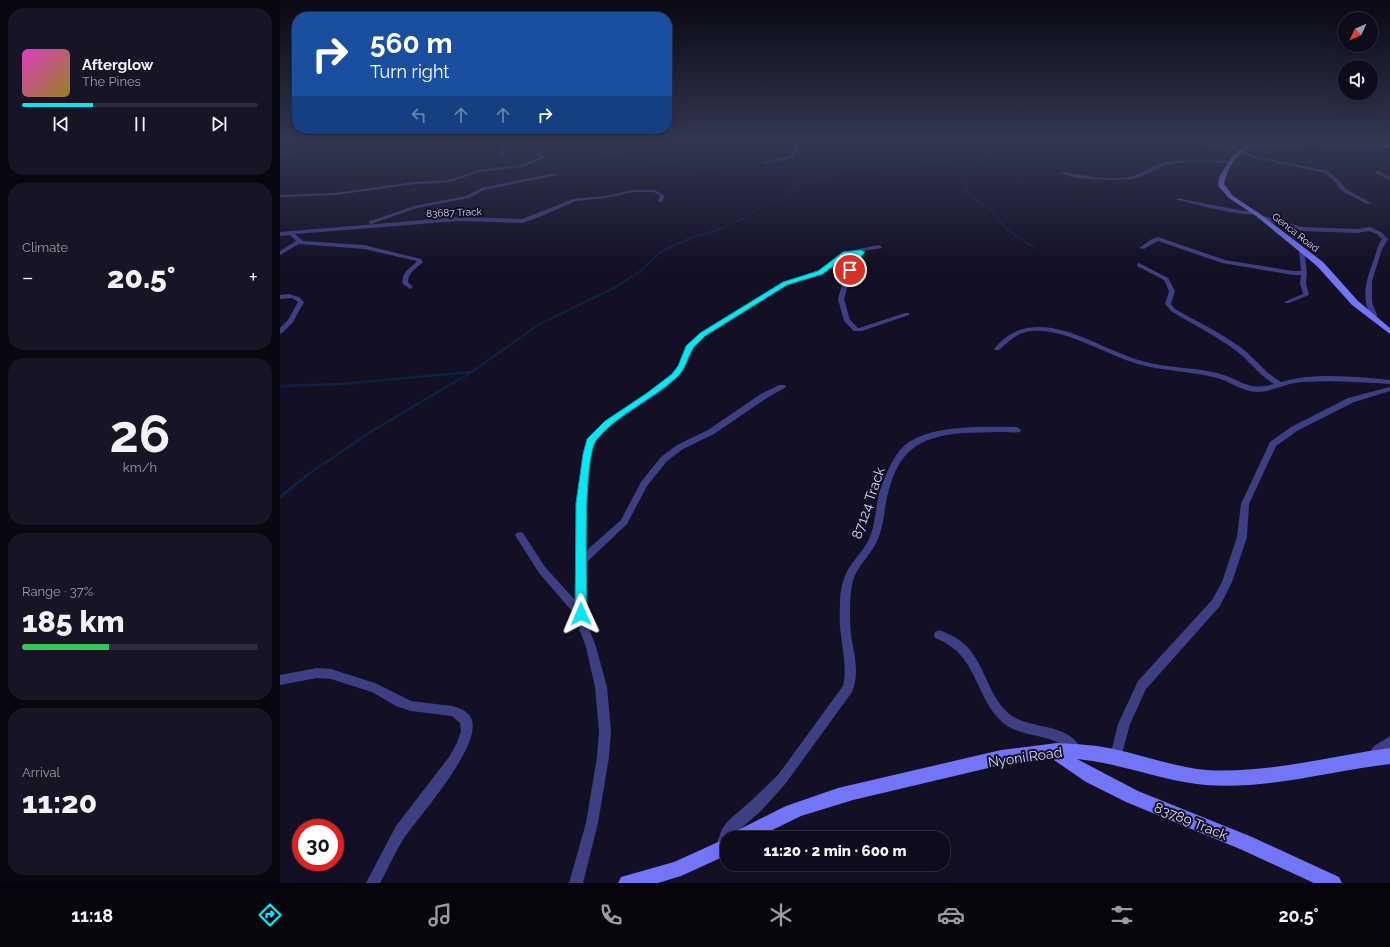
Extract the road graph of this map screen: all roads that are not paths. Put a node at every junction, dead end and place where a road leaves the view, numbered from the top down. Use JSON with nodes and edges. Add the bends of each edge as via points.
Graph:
{"nodes":[{"id":1,"x":413,"y":183,"type":"edge"},
{"id":2,"x":511,"y":183,"type":"edge"},
{"id":3,"x":1221,"y":183,"type":"edge"},
{"id":4,"x":1339,"y":183,"type":"edge"},
{"id":5,"x":280,"y":196,"type":"edge"},
{"id":6,"x":1179,"y":200,"type":"dead end"},
{"id":7,"x":660,"y":201,"type":"dead end"},
{"id":8,"x":1369,"y":203,"type":"dead end"},
{"id":9,"x":1258,"y":215,"type":"junction"},
{"id":10,"x":349,"y":228,"type":"junction"},
{"id":11,"x":291,"y":233,"type":"junction"},
{"id":12,"x":280,"y":234,"type":"edge"},
{"id":13,"x":299,"y":242,"type":"junction"},
{"id":14,"x":879,"y":247,"type":"dead end"},
{"id":15,"x":1142,"y":248,"type":"dead end"},
{"id":16,"x":1302,"y":250,"type":"junction"},
{"id":17,"x":861,"y":252,"type":"junction"},
{"id":18,"x":280,"y":253,"type":"edge"},
{"id":19,"x":1139,"y":265,"type":"dead end"},
{"id":20,"x":1304,"y":273,"type":"junction"},
{"id":21,"x":410,"y":287,"type":"dead end"},
{"id":22,"x":280,"y":296,"type":"edge"},
{"id":23,"x":1288,"y":302,"type":"dead end"},
{"id":24,"x":907,"y":314,"type":"dead end"},
{"id":25,"x":1374,"y":319,"type":"junction"},
{"id":26,"x":280,"y":332,"type":"edge"},
{"id":27,"x":1390,"y":332,"type":"edge"},
{"id":28,"x":997,"y":348,"type":"dead end"},
{"id":29,"x":1390,"y":382,"type":"edge"},
{"id":30,"x":1279,"y":384,"type":"junction"},
{"id":31,"x":782,"y":387,"type":"dead end"},
{"id":32,"x":1390,"y":389,"type":"edge"},
{"id":33,"x":1017,"y":430,"type":"dead end"},
{"id":34,"x":520,"y":535,"type":"dead end"},
{"id":35,"x":581,"y":561,"type":"junction"},
{"id":36,"x":581,"y":614,"type":"junction"},
{"id":37,"x":939,"y":635,"type":"dead end"},
{"id":38,"x":280,"y":680,"type":"edge"},
{"id":39,"x":1390,"y":742,"type":"edge"},
{"id":40,"x":1053,"y":751,"type":"junction"},
{"id":41,"x":1076,"y":751,"type":"junction"},
{"id":42,"x":1390,"y":756,"type":"edge"},
{"id":43,"x":1116,"y":757,"type":"junction"},
{"id":44,"x":1371,"y":758,"type":"junction"},
{"id":45,"x":729,"y":831,"type":"edge"},
{"id":46,"x":754,"y":831,"type":"edge"},
{"id":47,"x":720,"y":849,"type":"edge"},
{"id":48,"x":1309,"y":871,"type":"junction"},
{"id":49,"x":373,"y":883,"type":"edge"},
{"id":50,"x":576,"y":883,"type":"edge"},
{"id":51,"x":627,"y":883,"type":"edge"},
{"id":52,"x":1320,"y":883,"type":"edge"},
{"id":53,"x":1334,"y":883,"type":"edge"}],
"edges":[{"from":1,"to":5,"type":"street","via":[[335,194]]},
{"from":2,"to":10,"type":"street","via":[[483,189],[467,197],[416,207]]},
{"from":3,"to":9,"type":"street","name":"Genca Road","via":[[1231,197]]},
{"from":4,"to":8,"type":"street","via":[[1344,190]]},
{"from":6,"to":9,"type":"street"},
{"from":7,"to":10,"type":"street","name":"83687 Track","via":[[664,196],[658,192],[630,191],[606,197],[575,200],[522,221],[459,219]]},
{"from":9,"to":16,"type":"street","name":"Genca Road"},
{"from":9,"to":25,"type":"street","via":[[1297,229],[1357,232],[1370,229],[1384,236],[1369,277],[1369,302],[1375,315]]},
{"from":10,"to":11,"type":"street","name":"83687 Track"},
{"from":11,"to":12,"type":"street","name":"83687 Track"},
{"from":11,"to":13,"type":"street"},
{"from":13,"to":18,"type":"street"},
{"from":13,"to":21,"type":"street","via":[[364,247],[419,260],[405,279],[405,283]]},
{"from":14,"to":17,"type":"street"},
{"from":15,"to":20,"type":"street","via":[[1158,239],[1224,262]]},
{"from":16,"to":20,"type":"street"},
{"from":16,"to":25,"type":"street","name":"Genca Road","via":[[1320,264],[1344,292]]},
{"from":17,"to":24,"type":"street","via":[[850,267],[841,299],[850,326],[860,330]]},
{"from":17,"to":35,"type":"street","via":[[845,253],[820,272],[785,284],[702,335],[690,346],[681,367],[672,378],[598,432],[590,441],[587,454],[582,503]]},
{"from":19,"to":30,"type":"street","via":[[1166,279],[1172,291],[1168,302],[1170,307],[1236,347],[1262,373]]},
{"from":20,"to":23,"type":"street","via":[[1306,295]]},
{"from":22,"to":26,"type":"street","via":[[298,298],[301,302],[291,321]]},
{"from":25,"to":27,"type":"street","name":"Genca Road"},
{"from":28,"to":30,"type":"street","via":[[1024,330],[1044,329],[1070,335],[1132,360],[1215,375],[1251,389]]},
{"from":29,"to":30,"type":"street","via":[[1339,379],[1302,380]]},
{"from":31,"to":35,"type":"street","via":[[664,459],[644,484],[624,522]]},
{"from":32,"to":43,"type":"street","via":[[1351,400],[1294,428],[1274,444],[1245,504],[1242,537],[1227,582],[1216,603],[1142,685],[1124,724]]},
{"from":33,"to":45,"type":"street","name":"87124 Track","via":[[966,430],[932,436],[917,441],[901,456],[885,490],[875,537],[852,572],[848,584],[845,617],[852,670],[848,688],[782,779]]},
{"from":34,"to":36,"type":"street","via":[[542,570]]},
{"from":35,"to":36,"type":"street"},
{"from":36,"to":50,"type":"street","via":[[601,687],[605,731],[592,823]]},
{"from":37,"to":41,"type":"street","via":[[952,641],[975,665],[990,698],[1004,716],[1025,730],[1065,740]]},
{"from":38,"to":49,"type":"street","via":[[317,673],[331,674],[375,688],[411,706],[452,711],[466,720],[467,729],[452,764],[400,832]]},
{"from":39,"to":44,"type":"street"},
{"from":40,"to":41,"type":"street","name":"Nyoni Road"},
{"from":40,"to":46,"type":"street","name":"Nyoni Road","via":[[1020,754],[964,766],[811,804]]},
{"from":40,"to":48,"type":"street","name":"83789 Track","via":[[1085,773],[1130,796]]},
{"from":41,"to":43,"type":"street","name":"Nyoni Road"},
{"from":42,"to":44,"type":"street","name":"Nyoni Road"},
{"from":43,"to":44,"type":"street","name":"Nyoni Road","via":[[1169,770],[1222,778],[1247,777]]},
{"from":47,"to":51,"type":"street","via":[[675,870]]},
{"from":48,"to":52,"type":"street"},
{"from":48,"to":53,"type":"street","name":"83789 Track"}]}
